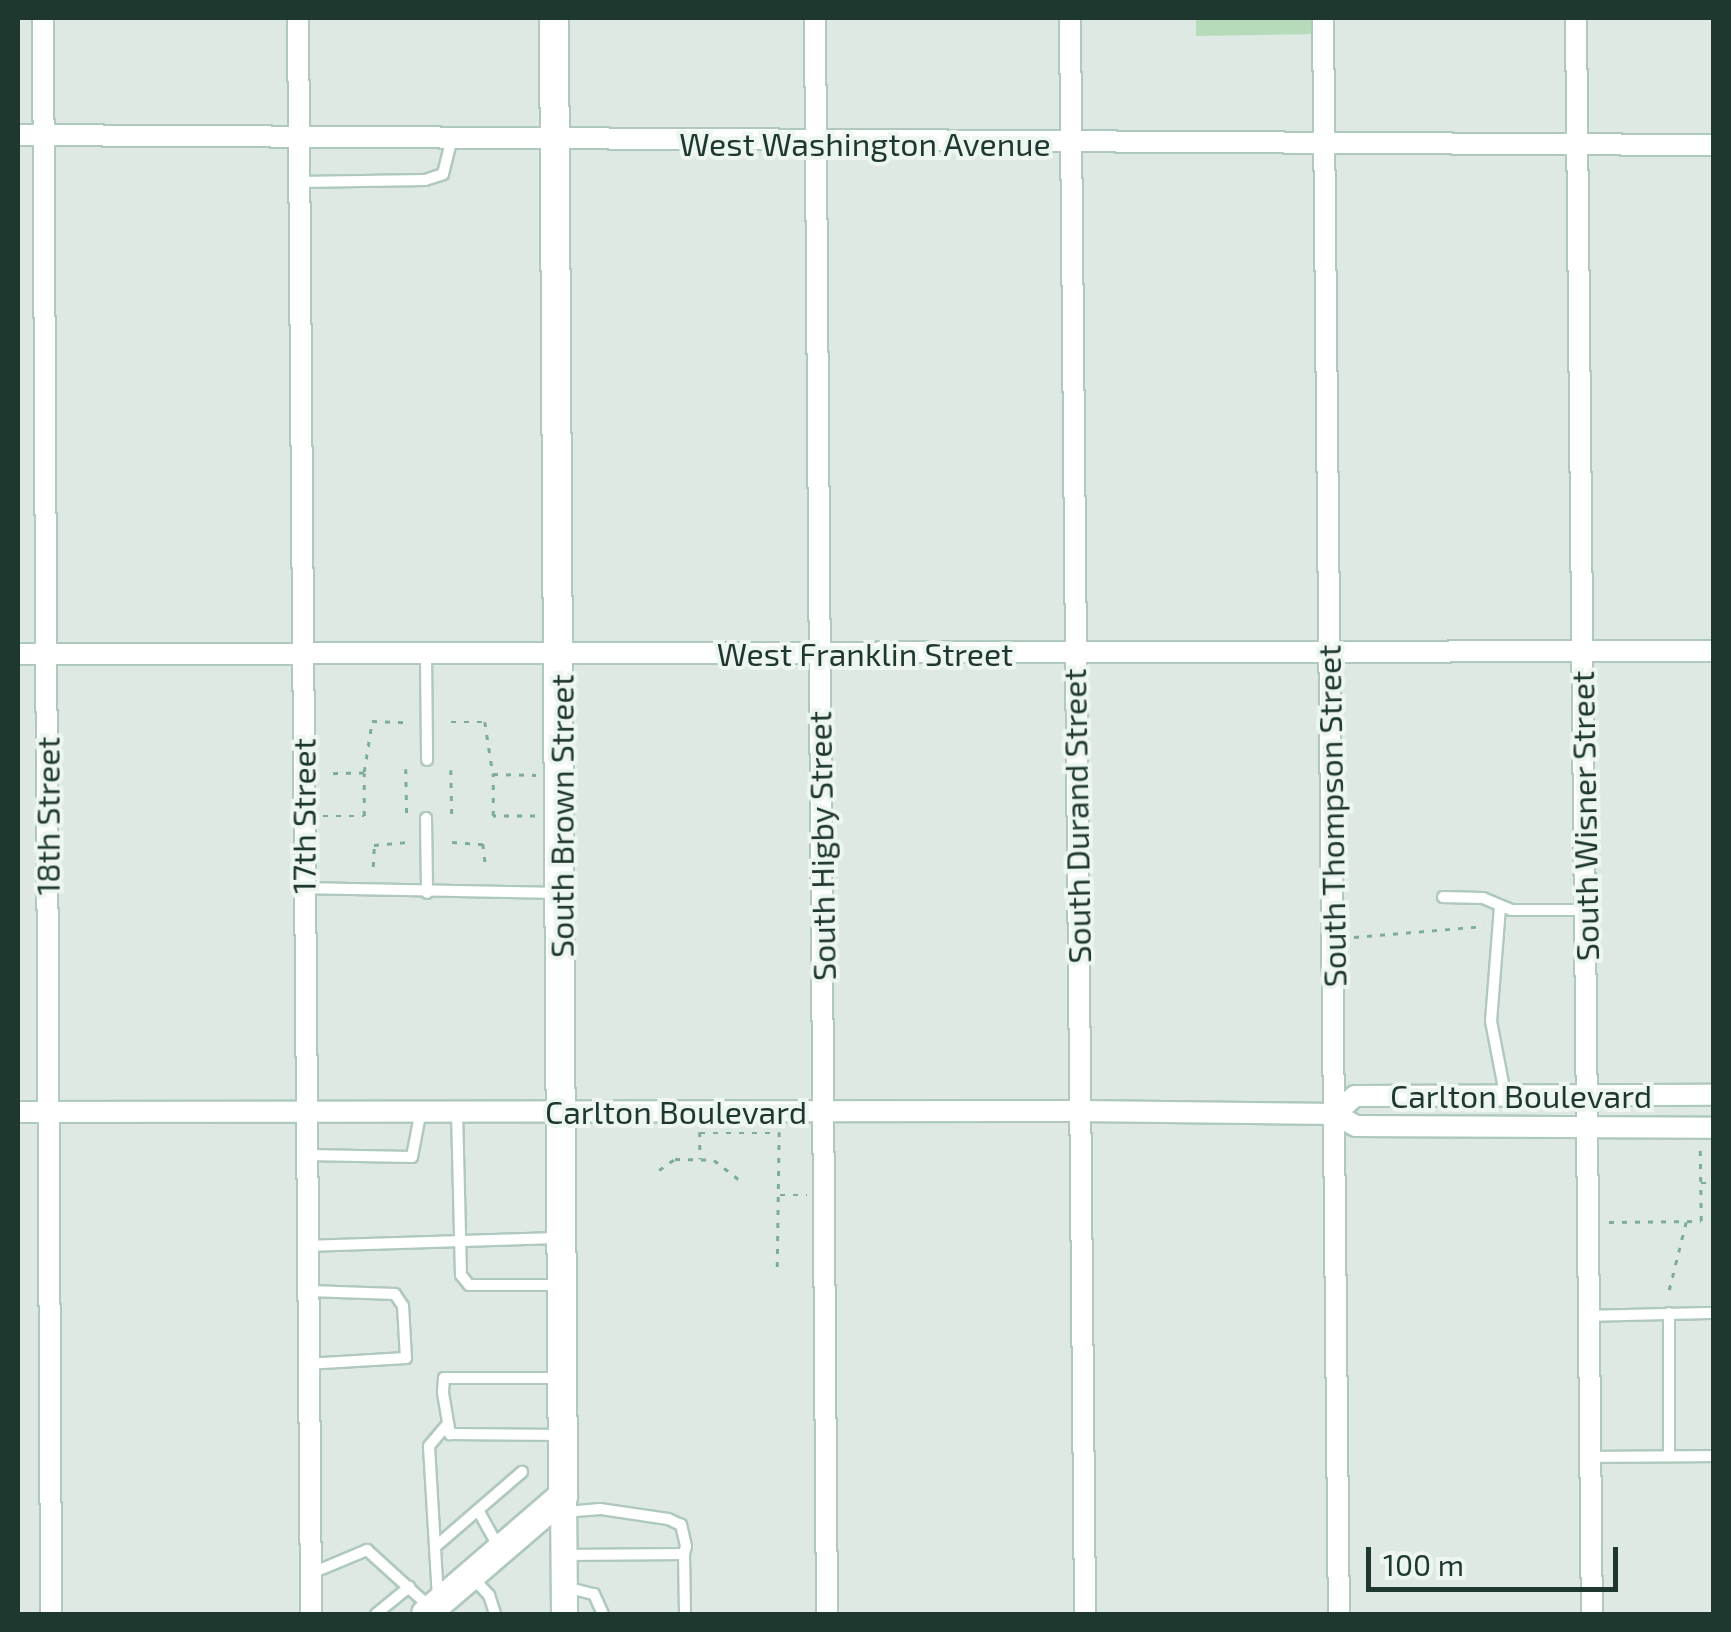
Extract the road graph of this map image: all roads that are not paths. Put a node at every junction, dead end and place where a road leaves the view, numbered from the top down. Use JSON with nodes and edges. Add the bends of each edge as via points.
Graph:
{"nodes":[{"id":1,"x":43,"y":18,"type":"edge"},
{"id":2,"x":298,"y":18,"type":"edge"},
{"id":3,"x":554,"y":18,"type":"edge"},
{"id":4,"x":815,"y":18,"type":"edge"},
{"id":5,"x":1070,"y":18,"type":"edge"},
{"id":6,"x":1323,"y":18,"type":"edge"},
{"id":7,"x":1576,"y":18,"type":"edge"},
{"id":8,"x":298,"y":132,"type":"junction"},
{"id":9,"x":452,"y":133,"type":"junction"},
{"id":10,"x":43,"y":134,"type":"junction"},
{"id":11,"x":18,"y":135,"type":"edge"},
{"id":12,"x":556,"y":142,"type":"junction"},
{"id":13,"x":1072,"y":142,"type":"junction"},
{"id":14,"x":1324,"y":142,"type":"junction"},
{"id":15,"x":816,"y":143,"type":"junction"},
{"id":16,"x":1578,"y":145,"type":"junction"},
{"id":17,"x":1714,"y":145,"type":"edge"},
{"id":18,"x":298,"y":182,"type":"junction"},
{"id":19,"x":1582,"y":651,"type":"junction"},
{"id":20,"x":1714,"y":651,"type":"edge"},
{"id":21,"x":819,"y":653,"type":"junction"},
{"id":22,"x":1075,"y":653,"type":"junction"},
{"id":23,"x":18,"y":654,"type":"edge"},
{"id":24,"x":48,"y":654,"type":"junction"},
{"id":25,"x":1328,"y":654,"type":"junction"},
{"id":26,"x":302,"y":656,"type":"junction"},
{"id":27,"x":426,"y":656,"type":"junction"},
{"id":28,"x":560,"y":657,"type":"junction"},
{"id":29,"x":427,"y":760,"type":"dead end"},
{"id":30,"x":426,"y":818,"type":"dead end"},
{"id":31,"x":304,"y":887,"type":"junction"},
{"id":32,"x":428,"y":893,"type":"junction"},
{"id":33,"x":561,"y":893,"type":"junction"},
{"id":34,"x":1443,"y":897,"type":"dead end"},
{"id":35,"x":1500,"y":907,"type":"junction"},
{"id":36,"x":1586,"y":910,"type":"junction"},
{"id":37,"x":1505,"y":1094,"type":"junction"},
{"id":38,"x":1585,"y":1094,"type":"junction"},
{"id":39,"x":1714,"y":1095,"type":"edge"},
{"id":40,"x":304,"y":1108,"type":"junction"},
{"id":41,"x":421,"y":1109,"type":"junction"},
{"id":42,"x":46,"y":1110,"type":"junction"},
{"id":43,"x":457,"y":1110,"type":"junction"},
{"id":44,"x":824,"y":1110,"type":"junction"},
{"id":45,"x":1080,"y":1110,"type":"junction"},
{"id":46,"x":18,"y":1112,"type":"edge"},
{"id":47,"x":561,"y":1112,"type":"junction"},
{"id":48,"x":1335,"y":1114,"type":"junction"},
{"id":49,"x":1585,"y":1128,"type":"junction"},
{"id":50,"x":1707,"y":1136,"type":"edge"},
{"id":51,"x":304,"y":1154,"type":"junction"},
{"id":52,"x":458,"y":1236,"type":"junction"},
{"id":53,"x":563,"y":1238,"type":"junction"},
{"id":54,"x":304,"y":1246,"type":"junction"},
{"id":55,"x":563,"y":1285,"type":"junction"},
{"id":56,"x":304,"y":1292,"type":"junction"},
{"id":57,"x":1669,"y":1313,"type":"junction"},
{"id":58,"x":1714,"y":1313,"type":"edge"},
{"id":59,"x":1588,"y":1316,"type":"junction"},
{"id":60,"x":305,"y":1364,"type":"junction"},
{"id":61,"x":562,"y":1378,"type":"junction"},
{"id":62,"x":445,"y":1427,"type":"junction"},
{"id":63,"x":563,"y":1436,"type":"junction"},
{"id":64,"x":1669,"y":1456,"type":"junction"},
{"id":65,"x":1714,"y":1456,"type":"edge"},
{"id":66,"x":1590,"y":1457,"type":"junction"},
{"id":67,"x":522,"y":1472,"type":"dead end"},
{"id":68,"x":563,"y":1504,"type":"junction"},
{"id":69,"x":478,"y":1510,"type":"junction"},
{"id":70,"x":435,"y":1547,"type":"junction"},
{"id":71,"x":501,"y":1552,"type":"junction"},
{"id":72,"x":684,"y":1554,"type":"junction"},
{"id":73,"x":563,"y":1555,"type":"junction"},
{"id":74,"x":307,"y":1576,"type":"junction"},
{"id":75,"x":472,"y":1576,"type":"junction"},
{"id":76,"x":409,"y":1587,"type":"junction"},
{"id":77,"x":564,"y":1587,"type":"junction"},
{"id":78,"x":432,"y":1609,"type":"edge"},
{"id":79,"x":51,"y":1614,"type":"edge"},
{"id":80,"x":311,"y":1614,"type":"edge"},
{"id":81,"x":376,"y":1614,"type":"edge"},
{"id":82,"x":495,"y":1614,"type":"edge"},
{"id":83,"x":564,"y":1614,"type":"edge"},
{"id":84,"x":603,"y":1614,"type":"edge"},
{"id":85,"x":685,"y":1614,"type":"edge"},
{"id":86,"x":827,"y":1614,"type":"edge"},
{"id":87,"x":1085,"y":1614,"type":"edge"},
{"id":88,"x":1338,"y":1614,"type":"edge"},
{"id":89,"x":1592,"y":1614,"type":"edge"}],
"edges":[{"from":1,"to":10,"type":"street","name":"18th Street"},
{"from":2,"to":8,"type":"street","name":"17th Street"},
{"from":3,"to":12,"type":"main road","name":"South Brown Street"},
{"from":4,"to":15,"type":"street","name":"South Higby Street"},
{"from":5,"to":13,"type":"street","name":"South Durand Street"},
{"from":6,"to":14,"type":"street","name":"South Thompson Street"},
{"from":7,"to":16,"type":"street","name":"South Wisner Street"},
{"from":8,"to":9,"type":"street","name":"West Washington Avenue"},
{"from":8,"to":10,"type":"street","name":"West Washington Avenue"},
{"from":8,"to":18,"type":"street","name":"17th Street"},
{"from":9,"to":12,"type":"street","name":"West Washington Avenue","via":[[523,133]]},
{"from":9,"to":18,"type":"lane","via":[[443,174],[425,180]]},
{"from":10,"to":11,"type":"street","name":"West Washington Avenue"},
{"from":10,"to":24,"type":"street","name":"18th Street"},
{"from":12,"to":15,"type":"street","name":"West Washington Avenue"},
{"from":12,"to":28,"type":"main road","name":"South Brown Street"},
{"from":13,"to":14,"type":"street","name":"West Washington Avenue"},
{"from":13,"to":15,"type":"street","name":"West Washington Avenue"},
{"from":13,"to":22,"type":"street","name":"South Durand Street"},
{"from":14,"to":16,"type":"street","name":"West Washington Avenue"},
{"from":14,"to":25,"type":"street","name":"South Thompson Street"},
{"from":15,"to":21,"type":"street","name":"South Higby Street"},
{"from":16,"to":17,"type":"street","name":"West Washington Avenue"},
{"from":16,"to":19,"type":"street","name":"South Wisner Street"},
{"from":18,"to":26,"type":"street","name":"17th Street"},
{"from":19,"to":20,"type":"street","name":"West Franklin Street"},
{"from":19,"to":25,"type":"street","name":"West Franklin Street"},
{"from":19,"to":36,"type":"street","name":"South Wisner Street"},
{"from":21,"to":22,"type":"street","name":"West Franklin Street"},
{"from":21,"to":28,"type":"street","name":"West Franklin Street"},
{"from":21,"to":44,"type":"street","name":"South Higby Street"},
{"from":22,"to":25,"type":"street","name":"West Franklin Street"},
{"from":22,"to":45,"type":"street","name":"South Durand Street"},
{"from":23,"to":24,"type":"street","name":"West Franklin Street"},
{"from":24,"to":26,"type":"street","name":"West Franklin Street"},
{"from":24,"to":42,"type":"street","name":"18th Street"},
{"from":25,"to":48,"type":"street","name":"South Thompson Street"},
{"from":26,"to":27,"type":"street","name":"West Franklin Street"},
{"from":26,"to":31,"type":"street","name":"17th Street"},
{"from":27,"to":28,"type":"street","name":"West Franklin Street"},
{"from":27,"to":29,"type":"lane"},
{"from":28,"to":33,"type":"main road","name":"South Brown Street"},
{"from":30,"to":32,"type":"lane"},
{"from":31,"to":32,"type":"lane"},
{"from":31,"to":40,"type":"street","name":"17th Street"},
{"from":32,"to":33,"type":"lane"},
{"from":33,"to":47,"type":"main road","name":"South Brown Street"},
{"from":34,"to":35,"type":"lane","via":[[1483,898]]},
{"from":35,"to":36,"type":"lane"},
{"from":35,"to":37,"type":"lane","via":[[1491,1021]]},
{"from":36,"to":38,"type":"street","name":"South Wisner Street"},
{"from":37,"to":38,"type":"street","name":"Carlton Boulevard"},
{"from":37,"to":48,"type":"street","name":"Carlton Boulevard","via":[[1355,1096]]},
{"from":38,"to":39,"type":"street","name":"Carlton Boulevard"},
{"from":38,"to":49,"type":"street","name":"South Wisner Street"},
{"from":40,"to":41,"type":"street","name":"Carlton Boulevard"},
{"from":40,"to":42,"type":"street","name":"Carlton Boulevard"},
{"from":40,"to":51,"type":"street","name":"17th Street"},
{"from":41,"to":43,"type":"street","name":"Carlton Boulevard"},
{"from":41,"to":51,"type":"lane","via":[[412,1157]]},
{"from":42,"to":46,"type":"street","name":"Carlton Boulevard"},
{"from":42,"to":79,"type":"street","name":"18th Street","via":[[54,1336]]},
{"from":43,"to":47,"type":"street","name":"Carlton Boulevard"},
{"from":43,"to":52,"type":"lane"},
{"from":44,"to":45,"type":"street","name":"Carlton Boulevard"},
{"from":44,"to":47,"type":"street","name":"Carlton Boulevard"},
{"from":44,"to":86,"type":"street","name":"South Higby Street"},
{"from":45,"to":48,"type":"street","name":"Carlton Boulevard"},
{"from":45,"to":87,"type":"street","name":"South Durand Street"},
{"from":47,"to":53,"type":"main road","name":"South Brown Street"},
{"from":48,"to":49,"type":"street","name":"Carlton Boulevard","via":[[1356,1126]]},
{"from":48,"to":88,"type":"street","name":"South Thompson Street"},
{"from":49,"to":50,"type":"street","name":"Carlton Boulevard"},
{"from":49,"to":59,"type":"street","name":"South Wisner Street"},
{"from":51,"to":54,"type":"street","name":"17th Street"},
{"from":52,"to":53,"type":"lane"},
{"from":52,"to":54,"type":"lane"},
{"from":52,"to":55,"type":"lane","via":[[458,1264],[469,1285]]},
{"from":53,"to":55,"type":"main road","name":"South Brown Street"},
{"from":54,"to":56,"type":"street","name":"17th Street"},
{"from":55,"to":61,"type":"main road","name":"South Brown Street"},
{"from":56,"to":60,"type":"street","name":"17th Street"},
{"from":56,"to":60,"type":"lane","via":[[395,1294],[403,1306],[406,1358]]},
{"from":57,"to":58,"type":"lane"},
{"from":57,"to":59,"type":"lane"},
{"from":57,"to":64,"type":"lane"},
{"from":59,"to":66,"type":"street","name":"South Wisner Street"},
{"from":60,"to":74,"type":"street","name":"17th Street"},
{"from":61,"to":62,"type":"lane","via":[[444,1378]]},
{"from":61,"to":63,"type":"main road","name":"South Brown Street"},
{"from":62,"to":63,"type":"lane","via":[[468,1438]]},
{"from":62,"to":70,"type":"lane","via":[[429,1446]]},
{"from":63,"to":68,"type":"main road","name":"South Brown Street"},
{"from":64,"to":65,"type":"lane"},
{"from":64,"to":66,"type":"lane"},
{"from":66,"to":89,"type":"street","name":"South Wisner Street"},
{"from":67,"to":69,"type":"lane"},
{"from":68,"to":71,"type":"main road"},
{"from":68,"to":72,"type":"lane","via":[[668,1519],[685,1532]]},
{"from":68,"to":73,"type":"street","name":"South Brown Street"},
{"from":69,"to":70,"type":"lane"},
{"from":69,"to":71,"type":"lane"},
{"from":70,"to":78,"type":"lane"},
{"from":71,"to":75,"type":"main road"},
{"from":72,"to":73,"type":"lane"},
{"from":72,"to":85,"type":"lane"},
{"from":73,"to":77,"type":"street","name":"South Brown Street"},
{"from":74,"to":76,"type":"lane","via":[[367,1550]]},
{"from":74,"to":80,"type":"street","name":"17th Street"},
{"from":75,"to":78,"type":"main road"},
{"from":75,"to":82,"type":"lane"},
{"from":76,"to":78,"type":"lane"},
{"from":76,"to":81,"type":"lane"},
{"from":77,"to":83,"type":"street","name":"South Brown Street"},
{"from":77,"to":84,"type":"lane","via":[[594,1594]]}]}
